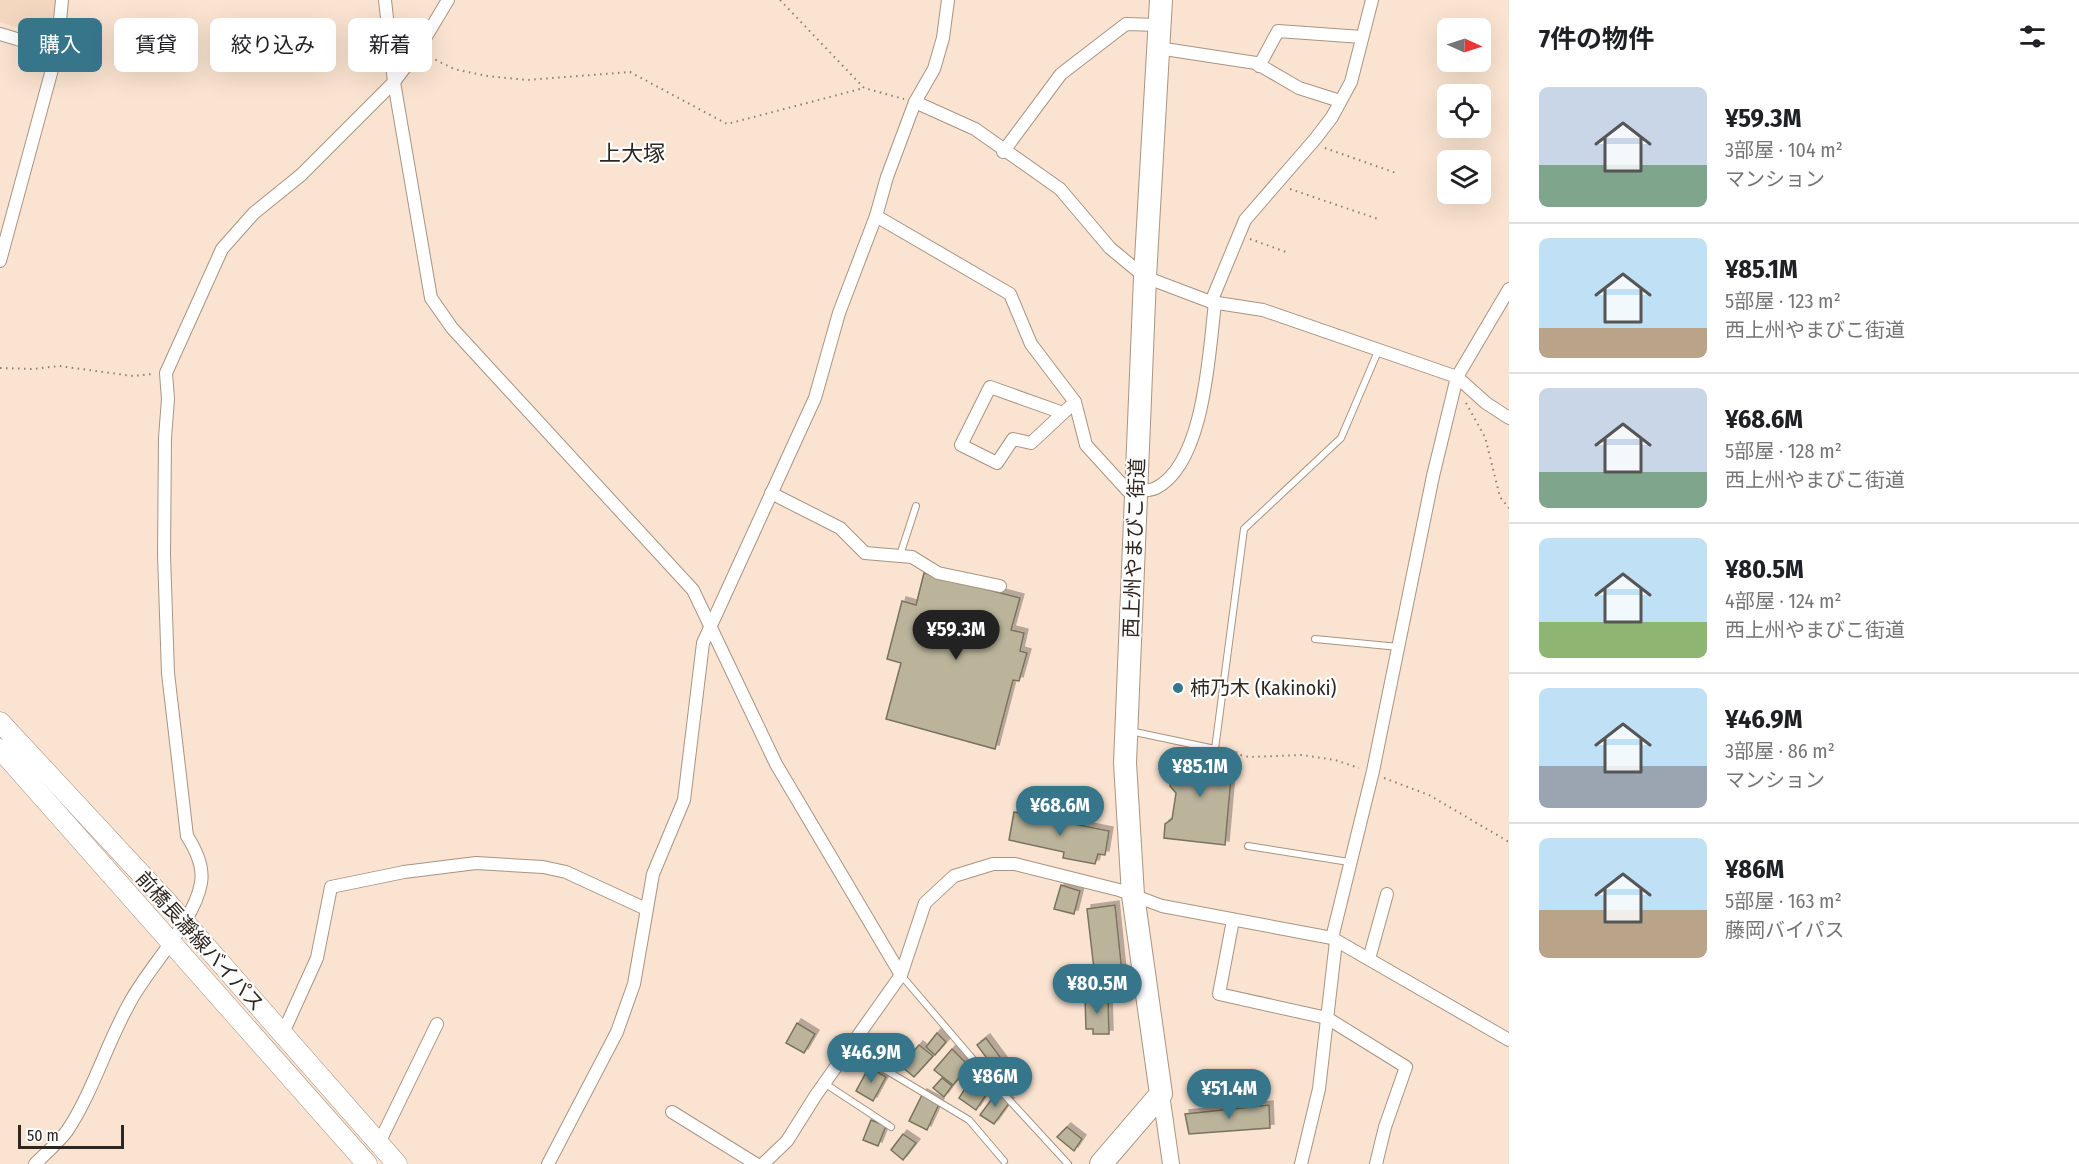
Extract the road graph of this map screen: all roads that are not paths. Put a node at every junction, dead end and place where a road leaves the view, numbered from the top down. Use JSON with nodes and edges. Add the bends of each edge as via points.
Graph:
{"nodes":[{"id":1,"x":62,"y":0,"type":"edge"},
{"id":2,"x":385,"y":0,"type":"edge"},
{"id":3,"x":448,"y":0,"type":"edge"},
{"id":4,"x":948,"y":0,"type":"edge"},
{"id":5,"x":1161,"y":0,"type":"edge"},
{"id":6,"x":1372,"y":0,"type":"edge"},
{"id":7,"x":60,"y":18,"type":"edge"},
{"id":8,"x":1159,"y":25,"type":"junction"},
{"id":9,"x":0,"y":34,"type":"edge"},
{"id":10,"x":1362,"y":37,"type":"junction"},
{"id":11,"x":18,"y":39,"type":"edge"},
{"id":12,"x":1158,"y":48,"type":"junction"},
{"id":13,"x":1259,"y":66,"type":"junction"},
{"id":14,"x":51,"y":72,"type":"edge"},
{"id":15,"x":394,"y":82,"type":"junction"},
{"id":16,"x":1341,"y":101,"type":"junction"},
{"id":17,"x":915,"y":102,"type":"junction"},
{"id":18,"x":1003,"y":152,"type":"junction"},
{"id":19,"x":876,"y":216,"type":"junction"},
{"id":20,"x":0,"y":261,"type":"edge"},
{"id":21,"x":1145,"y":277,"type":"junction"},
{"id":22,"x":1509,"y":289,"type":"edge"},
{"id":23,"x":1213,"y":302,"type":"junction"},
{"id":24,"x":1379,"y":350,"type":"junction"},
{"id":25,"x":1457,"y":376,"type":"junction"},
{"id":26,"x":1076,"y":402,"type":"junction"},
{"id":27,"x":1063,"y":413,"type":"junction"},
{"id":28,"x":1509,"y":418,"type":"edge"},
{"id":29,"x":1137,"y":491,"type":"junction"},
{"id":30,"x":771,"y":493,"type":"junction"},
{"id":31,"x":916,"y":506,"type":"dead end"},
{"id":32,"x":900,"y":556,"type":"junction"},
{"id":33,"x":1000,"y":586,"type":"dead end"},
{"id":34,"x":711,"y":623,"type":"junction"},
{"id":35,"x":1315,"y":639,"type":"dead end"},
{"id":36,"x":1400,"y":647,"type":"junction"},
{"id":37,"x":0,"y":722,"type":"edge"},
{"id":38,"x":1127,"y":730,"type":"junction"},
{"id":39,"x":0,"y":749,"type":"edge"},
{"id":40,"x":1248,"y":846,"type":"dead end"},
{"id":41,"x":1349,"y":862,"type":"junction"},
{"id":42,"x":1387,"y":894,"type":"dead end"},
{"id":43,"x":1133,"y":895,"type":"junction"},
{"id":44,"x":646,"y":909,"type":"junction"},
{"id":45,"x":1233,"y":920,"type":"junction"},
{"id":46,"x":184,"y":921,"type":"junction"},
{"id":47,"x":170,"y":940,"type":"junction"},
{"id":48,"x":1334,"y":940,"type":"junction"},
{"id":49,"x":1369,"y":959,"type":"junction"},
{"id":50,"x":901,"y":975,"type":"junction"},
{"id":51,"x":1327,"y":1018,"type":"junction"},
{"id":52,"x":437,"y":1024,"type":"dead end"},
{"id":53,"x":283,"y":1033,"type":"junction"},
{"id":54,"x":1509,"y":1040,"type":"edge"},
{"id":55,"x":849,"y":1048,"type":"junction"},
{"id":56,"x":824,"y":1083,"type":"junction"},
{"id":57,"x":1161,"y":1094,"type":"junction"},
{"id":58,"x":672,"y":1112,"type":"dead end"},
{"id":59,"x":891,"y":1126,"type":"dead end"},
{"id":60,"x":379,"y":1143,"type":"junction"},
{"id":61,"x":1004,"y":1161,"type":"dead end"},
{"id":62,"x":35,"y":1164,"type":"edge"},
{"id":63,"x":367,"y":1164,"type":"edge"},
{"id":64,"x":397,"y":1164,"type":"edge"},
{"id":65,"x":548,"y":1164,"type":"edge"},
{"id":66,"x":756,"y":1164,"type":"edge"},
{"id":67,"x":763,"y":1164,"type":"edge"},
{"id":68,"x":1068,"y":1164,"type":"edge"},
{"id":69,"x":1101,"y":1164,"type":"edge"},
{"id":70,"x":1171,"y":1164,"type":"edge"},
{"id":71,"x":1301,"y":1164,"type":"edge"},
{"id":72,"x":1376,"y":1164,"type":"edge"}],
"edges":[{"from":1,"to":7,"type":"street"},
{"from":2,"to":15,"type":"street"},
{"from":3,"to":15,"type":"street"},
{"from":4,"to":17,"type":"street","via":[[934,69]]},
{"from":5,"to":8,"type":"highway","name":"西上州やまびこ街道"},
{"from":6,"to":10,"type":"street"},
{"from":8,"to":12,"type":"highway","name":"西上州やまびこ街道"},
{"from":8,"to":18,"type":"street","via":[[1126,24],[1061,74]]},
{"from":9,"to":11,"type":"street"},
{"from":10,"to":13,"type":"street","via":[[1278,31]]},
{"from":10,"to":16,"type":"street","via":[[1351,82]]},
{"from":12,"to":13,"type":"street"},
{"from":12,"to":21,"type":"highway","name":"西上州やまびこ街道"},
{"from":13,"to":16,"type":"street","via":[[1299,88]]},
{"from":14,"to":20,"type":"street"},
{"from":15,"to":34,"type":"street","via":[[431,298],[452,328],[693,590]]},
{"from":15,"to":46,"type":"street","via":[[301,175],[254,213],[222,249],[166,373],[164,555],[168,674],[187,836],[202,871],[194,907]]},
{"from":16,"to":23,"type":"street","via":[[1311,143],[1245,220]]},
{"from":17,"to":18,"type":"street","via":[[975,129]]},
{"from":17,"to":19,"type":"street"},
{"from":18,"to":21,"type":"street","via":[[1060,189],[1110,248]]},
{"from":19,"to":26,"type":"street","via":[[1010,294],[1031,344]]},
{"from":19,"to":30,"type":"street","via":[[839,313],[815,398]]},
{"from":21,"to":23,"type":"street"},
{"from":21,"to":29,"type":"highway","name":"西上州やまびこ街道"},
{"from":22,"to":25,"type":"street"},
{"from":23,"to":24,"type":"street","via":[[1263,310]]},
{"from":23,"to":29,"type":"street","via":[[1194,437],[1174,471],[1155,488]]},
{"from":24,"to":25,"type":"street"},
{"from":24,"to":38,"type":"lane","via":[[1341,438],[1245,528],[1215,749]]},
{"from":25,"to":28,"type":"street"},
{"from":25,"to":36,"type":"street"},
{"from":26,"to":27,"type":"street"},
{"from":26,"to":29,"type":"street","via":[[1086,445],[1128,491]]},
{"from":27,"to":27,"type":"street","via":[[1031,442],[1013,439],[997,463],[961,445],[990,387]]},
{"from":29,"to":38,"type":"highway","name":"西上州やまびこ街道"},
{"from":30,"to":32,"type":"street","via":[[840,528],[865,553]]},
{"from":30,"to":34,"type":"street"},
{"from":31,"to":32,"type":"lane"},
{"from":32,"to":33,"type":"street","via":[[912,557],[938,573]]},
{"from":34,"to":44,"type":"street","via":[[703,643],[684,800],[653,874]]},
{"from":34,"to":50,"type":"street","via":[[776,764]]},
{"from":35,"to":36,"type":"lane"},
{"from":36,"to":41,"type":"street"},
{"from":37,"to":46,"type":"main road","name":"前橋長瀞線バイパス"},
{"from":38,"to":43,"type":"highway","name":"西上州やまびこ街道","via":[[1125,774]]},
{"from":39,"to":47,"type":"main road","name":"前橋長瀞線バイパス"},
{"from":40,"to":41,"type":"lane"},
{"from":41,"to":48,"type":"street"},
{"from":42,"to":49,"type":"street"},
{"from":43,"to":45,"type":"street","via":[[1162,906]]},
{"from":43,"to":50,"type":"street","via":[[1015,864],[993,864],[961,873],[946,881],[925,903]]},
{"from":43,"to":57,"type":"highway","name":"西上州やまびこ街道"},
{"from":44,"to":53,"type":"street","via":[[566,872],[532,866],[476,863],[331,887],[317,958]]},
{"from":44,"to":65,"type":"street","via":[[634,984],[617,1032]]},
{"from":45,"to":48,"type":"street"},
{"from":45,"to":51,"type":"street","via":[[1219,994]]},
{"from":46,"to":47,"type":"street"},
{"from":46,"to":53,"type":"main road","name":"前橋長瀞線バイパス"},
{"from":47,"to":62,"type":"street","via":[[129,1002],[66,1132]]},
{"from":47,"to":63,"type":"main road","name":"前橋長瀞線バイパス"},
{"from":48,"to":49,"type":"street"},
{"from":48,"to":51,"type":"street"},
{"from":49,"to":54,"type":"street"},
{"from":50,"to":55,"type":"street"},
{"from":50,"to":68,"type":"lane"},
{"from":51,"to":71,"type":"street","via":[[1319,1089]]},
{"from":51,"to":72,"type":"street","via":[[1406,1067]]},
{"from":52,"to":60,"type":"street"},
{"from":53,"to":60,"type":"main road","name":"前橋長瀞線バイパス"},
{"from":55,"to":56,"type":"street"},
{"from":55,"to":61,"type":"lane","via":[[969,1120]]},
{"from":56,"to":59,"type":"lane"},
{"from":56,"to":67,"type":"street","via":[[787,1141]]},
{"from":57,"to":69,"type":"highway"},
{"from":57,"to":70,"type":"street"},
{"from":58,"to":66,"type":"street"},
{"from":60,"to":64,"type":"main road","name":"前橋長瀞線バイパス"}]}
